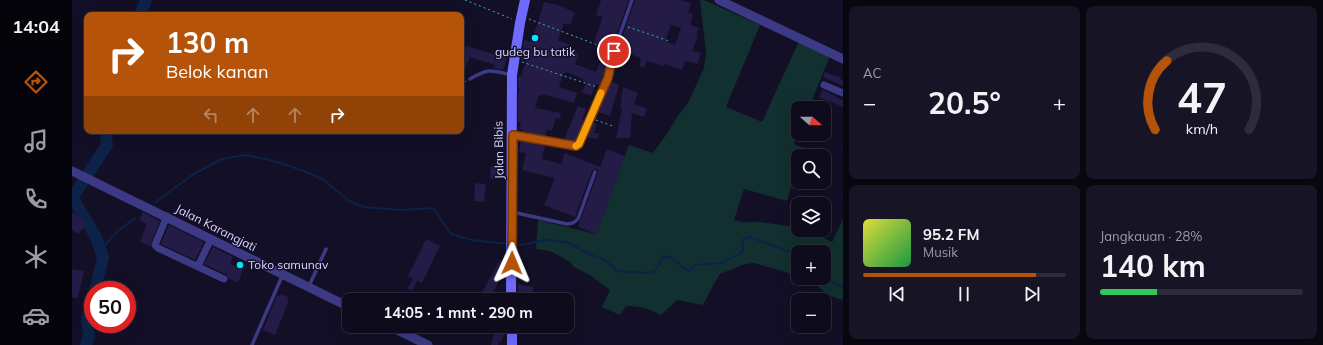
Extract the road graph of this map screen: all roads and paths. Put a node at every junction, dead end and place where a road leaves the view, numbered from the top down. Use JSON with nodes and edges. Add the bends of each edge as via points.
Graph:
{"nodes":[{"id":1,"x":465,"y":0,"type":"edge"},
{"id":2,"x":525,"y":0,"type":"edge"},
{"id":3,"x":632,"y":0,"type":"edge"},
{"id":4,"x":719,"y":0,"type":"edge"},
{"id":5,"x":521,"y":19,"type":"junction"},
{"id":6,"x":623,"y":26,"type":"junction"},
{"id":7,"x":669,"y":41,"type":"dead end"},
{"id":8,"x":614,"y":51,"type":"junction"},
{"id":9,"x":843,"y":59,"type":"edge"},
{"id":10,"x":514,"y":60,"type":"junction"},
{"id":11,"x":512,"y":75,"type":"junction"},
{"id":12,"x":470,"y":79,"type":"dead end"},
{"id":13,"x":824,"y":85,"type":"dead end"},
{"id":14,"x":603,"y":89,"type":"junction"},
{"id":15,"x":843,"y":93,"type":"edge"},
{"id":16,"x":589,"y":117,"type":"junction"},
{"id":17,"x":615,"y":127,"type":"dead end"},
{"id":18,"x":513,"y":135,"type":"junction"},
{"id":19,"x":75,"y":172,"type":"edge"},
{"id":20,"x":595,"y":172,"type":"dead end"},
{"id":21,"x":512,"y":212,"type":"junction"},
{"id":22,"x":167,"y":216,"type":"junction"},
{"id":23,"x":211,"y":239,"type":"junction"},
{"id":24,"x":326,"y":249,"type":"dead end"},
{"id":25,"x":198,"y":266,"type":"junction"},
{"id":26,"x":283,"y":274,"type":"junction"},
{"id":27,"x":224,"y":279,"type":"dead end"},
{"id":28,"x":308,"y":287,"type":"junction"},
{"id":29,"x":511,"y":293,"type":"edge"},
{"id":30,"x":342,"y":304,"type":"edge"},
{"id":31,"x":400,"y":333,"type":"edge"},
{"id":32,"x":512,"y":333,"type":"edge"},
{"id":33,"x":415,"y":342,"type":"edge"},
{"id":34,"x":252,"y":345,"type":"edge"},
{"id":35,"x":428,"y":345,"type":"edge"},
{"id":36,"x":512,"y":345,"type":"edge"}],
"edges":[{"from":1,"to":5,"type":"path"},
{"from":2,"to":5,"type":"main road","name":"Jalan Bibis"},
{"from":3,"to":6,"type":"lane"},
{"from":4,"to":9,"type":"street"},
{"from":5,"to":8,"type":"path"},
{"from":5,"to":10,"type":"main road","name":"Jalan Bibis"},
{"from":6,"to":7,"type":"path"},
{"from":6,"to":8,"type":"lane"},
{"from":8,"to":14,"type":"lane"},
{"from":10,"to":11,"type":"main road","name":"Jalan Bibis"},
{"from":10,"to":14,"type":"path"},
{"from":11,"to":12,"type":"lane","via":[[489,70]]},
{"from":11,"to":18,"type":"main road","name":"Jalan Bibis"},
{"from":13,"to":15,"type":"street"},
{"from":14,"to":16,"type":"lane"},
{"from":16,"to":17,"type":"path"},
{"from":16,"to":18,"type":"lane","via":[[576,146]]},
{"from":18,"to":21,"type":"main road","name":"Jalan Bibis"},
{"from":19,"to":22,"type":"street","name":"Jalan Karangjati"},
{"from":20,"to":21,"type":"lane","via":[[578,219],[573,223],[567,224]]},
{"from":21,"to":29,"type":"main road","name":"Jalan Bibis"},
{"from":22,"to":23,"type":"street","name":"Jalan Karangjati"},
{"from":22,"to":25,"type":"street","via":[[155,245]]},
{"from":23,"to":25,"type":"street"},
{"from":23,"to":26,"type":"street","name":"Jalan Karangjati"},
{"from":24,"to":28,"type":"lane"},
{"from":25,"to":27,"type":"street"},
{"from":26,"to":28,"type":"street","name":"Jalan Karangjati"},
{"from":26,"to":34,"type":"lane"},
{"from":28,"to":30,"type":"street","name":"Jalan Karangjati"},
{"from":31,"to":33,"type":"street"},
{"from":32,"to":36,"type":"main road"},
{"from":33,"to":35,"type":"street"}]}
